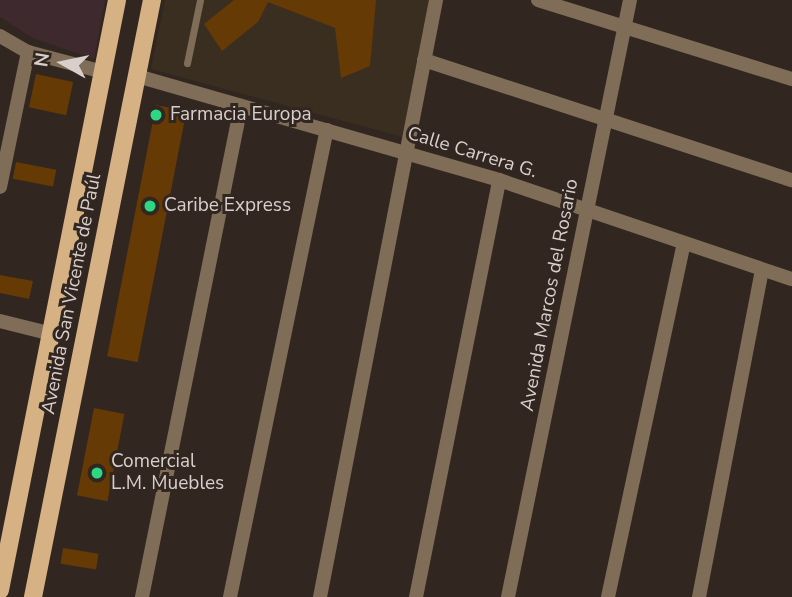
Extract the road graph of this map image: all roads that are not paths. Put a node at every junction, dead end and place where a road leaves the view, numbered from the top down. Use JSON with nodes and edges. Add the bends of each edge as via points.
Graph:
{"nodes":[{"id":1,"x":117,"y":0,"type":"edge"},
{"id":2,"x":152,"y":0,"type":"edge"},
{"id":3,"x":201,"y":0,"type":"edge"},
{"id":4,"x":436,"y":0,"type":"edge"},
{"id":5,"x":538,"y":0,"type":"edge"},
{"id":6,"x":631,"y":0,"type":"edge"},
{"id":7,"x":625,"y":25,"type":"junction"},
{"id":8,"x":0,"y":36,"type":"edge"},
{"id":9,"x":28,"y":52,"type":"junction"},
{"id":10,"x":424,"y":60,"type":"junction"},
{"id":11,"x":187,"y":63,"type":"dead end"},
{"id":12,"x":103,"y":72,"type":"junction"},
{"id":13,"x":137,"y":76,"type":"junction"},
{"id":14,"x":792,"y":79,"type":"edge"},
{"id":15,"x":241,"y":106,"type":"junction"},
{"id":16,"x":605,"y":119,"type":"junction"},
{"id":17,"x":327,"y":130,"type":"junction"},
{"id":18,"x":407,"y":153,"type":"junction"},
{"id":19,"x":499,"y":180,"type":"junction"},
{"id":20,"x":792,"y":180,"type":"edge"},
{"id":21,"x":0,"y":187,"type":"edge"},
{"id":22,"x":587,"y":210,"type":"junction"},
{"id":23,"x":684,"y":243,"type":"junction"},
{"id":24,"x":762,"y":271,"type":"junction"},
{"id":25,"x":792,"y":279,"type":"edge"},
{"id":26,"x":0,"y":321,"type":"edge"},
{"id":27,"x":48,"y":333,"type":"junction"},
{"id":28,"x":0,"y":590,"type":"edge"},
{"id":29,"x":33,"y":597,"type":"edge"},
{"id":30,"x":142,"y":597,"type":"edge"},
{"id":31,"x":230,"y":597,"type":"edge"},
{"id":32,"x":320,"y":597,"type":"edge"},
{"id":33,"x":416,"y":597,"type":"edge"},
{"id":34,"x":508,"y":597,"type":"edge"},
{"id":35,"x":608,"y":597,"type":"edge"},
{"id":36,"x":698,"y":597,"type":"edge"}],
"edges":[{"from":1,"to":12,"type":"main road","name":"Avenida San Vicente de Paúl"},
{"from":2,"to":13,"type":"main road","name":"Avenida San Vicente de Paúl"},
{"from":3,"to":11,"type":"lane"},
{"from":4,"to":10,"type":"street"},
{"from":5,"to":7,"type":"street"},
{"from":6,"to":7,"type":"street","name":"Avenida Marcos del Rosario"},
{"from":7,"to":14,"type":"street"},
{"from":7,"to":16,"type":"street","name":"Avenida Marcos del Rosario"},
{"from":8,"to":9,"type":"street"},
{"from":9,"to":12,"type":"street"},
{"from":9,"to":21,"type":"street"},
{"from":10,"to":16,"type":"street"},
{"from":10,"to":18,"type":"street"},
{"from":12,"to":27,"type":"main road","name":"Avenida San Vicente de Paúl"},
{"from":13,"to":15,"type":"street","name":"Calle Carrera G."},
{"from":13,"to":29,"type":"main road","name":"Avenida San Vicente de Paúl"},
{"from":15,"to":17,"type":"street","name":"Calle Carrera G."},
{"from":15,"to":30,"type":"street"},
{"from":16,"to":20,"type":"street"},
{"from":16,"to":22,"type":"street","name":"Avenida Marcos del Rosario"},
{"from":17,"to":18,"type":"street","name":"Calle Carrera G."},
{"from":17,"to":31,"type":"street"},
{"from":18,"to":19,"type":"street","name":"Calle Carrera G."},
{"from":18,"to":32,"type":"street"},
{"from":19,"to":22,"type":"street","name":"Calle Carrera G."},
{"from":19,"to":33,"type":"street"},
{"from":22,"to":23,"type":"street","name":"Calle Carrera G."},
{"from":22,"to":34,"type":"street","name":"Avenida Marcos del Rosario"},
{"from":23,"to":24,"type":"street","name":"Calle Carrera G."},
{"from":23,"to":35,"type":"street"},
{"from":24,"to":25,"type":"street","name":"Calle Carrera G."},
{"from":24,"to":36,"type":"street"},
{"from":26,"to":27,"type":"street"},
{"from":27,"to":28,"type":"main road","name":"Avenida San Vicente de Paúl"}]}
